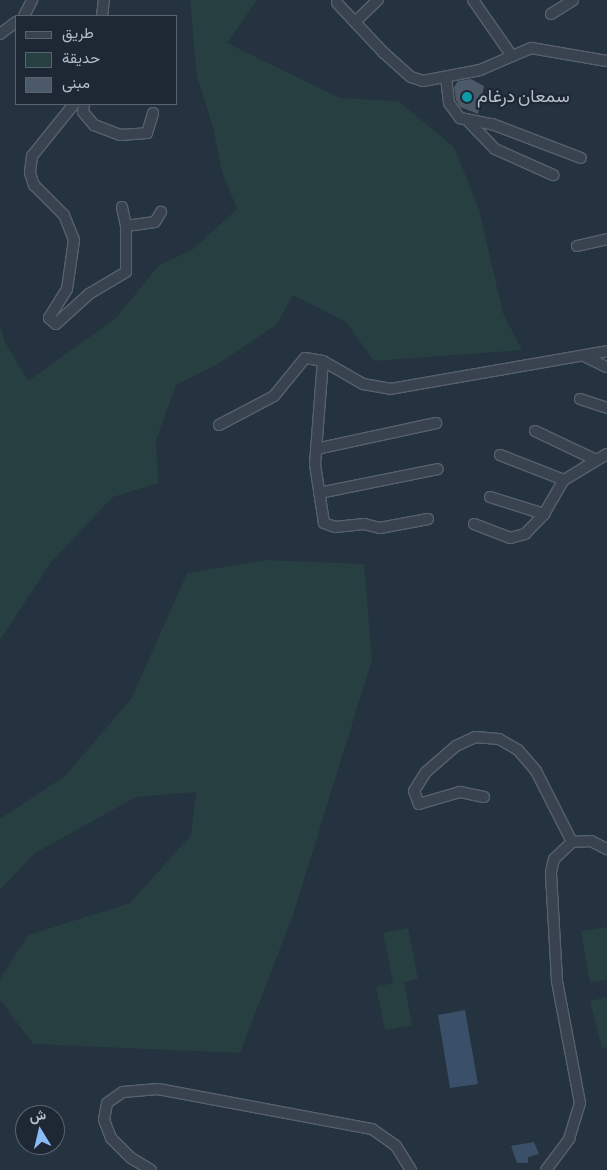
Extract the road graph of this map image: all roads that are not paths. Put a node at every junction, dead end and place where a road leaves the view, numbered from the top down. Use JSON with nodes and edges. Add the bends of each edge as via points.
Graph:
{"nodes":[{"id":1,"x":32,"y":0,"type":"edge"},
{"id":2,"x":104,"y":0,"type":"edge"},
{"id":3,"x":378,"y":0,"type":"edge"},
{"id":4,"x":473,"y":0,"type":"edge"},
{"id":5,"x":573,"y":0,"type":"edge"},
{"id":6,"x":337,"y":3,"type":"dead end"},
{"id":7,"x":551,"y":14,"type":"dead end"},
{"id":8,"x":24,"y":15,"type":"edge"},
{"id":9,"x":102,"y":15,"type":"edge"},
{"id":10,"x":355,"y":22,"type":"junction"},
{"id":11,"x":15,"y":23,"type":"edge"},
{"id":12,"x":0,"y":34,"type":"edge"},
{"id":13,"x":512,"y":56,"type":"junction"},
{"id":14,"x":607,"y":61,"type":"edge"},
{"id":15,"x":446,"y":78,"type":"junction"},
{"id":16,"x":73,"y":105,"type":"edge"},
{"id":17,"x":84,"y":105,"type":"edge"},
{"id":18,"x":153,"y":113,"type":"dead end"},
{"id":19,"x":468,"y":121,"type":"junction"},
{"id":20,"x":581,"y":158,"type":"dead end"},
{"id":21,"x":553,"y":175,"type":"dead end"},
{"id":22,"x":122,"y":207,"type":"dead end"},
{"id":23,"x":160,"y":212,"type":"dead end"},
{"id":24,"x":126,"y":226,"type":"junction"},
{"id":25,"x":607,"y":239,"type":"edge"},
{"id":26,"x":576,"y":246,"type":"dead end"},
{"id":27,"x":607,"y":351,"type":"edge"},
{"id":28,"x":584,"y":356,"type":"junction"},
{"id":29,"x":323,"y":360,"type":"junction"},
{"id":30,"x":607,"y":367,"type":"edge"},
{"id":31,"x":580,"y":399,"type":"dead end"},
{"id":32,"x":607,"y":408,"type":"edge"},
{"id":33,"x":436,"y":423,"type":"dead end"},
{"id":34,"x":219,"y":425,"type":"dead end"},
{"id":35,"x":535,"y":431,"type":"dead end"},
{"id":36,"x":316,"y":449,"type":"junction"},
{"id":37,"x":607,"y":454,"type":"edge"},
{"id":38,"x":500,"y":455,"type":"dead end"},
{"id":39,"x":594,"y":459,"type":"junction"},
{"id":40,"x":438,"y":469,"type":"dead end"},
{"id":41,"x":564,"y":480,"type":"junction"},
{"id":42,"x":319,"y":493,"type":"junction"},
{"id":43,"x":490,"y":497,"type":"dead end"},
{"id":44,"x":544,"y":514,"type":"junction"},
{"id":45,"x":428,"y":519,"type":"dead end"},
{"id":46,"x":474,"y":524,"type":"dead end"},
{"id":47,"x":484,"y":796,"type":"dead end"},
{"id":48,"x":572,"y":842,"type":"junction"},
{"id":49,"x":607,"y":849,"type":"edge"},
{"id":50,"x":151,"y":1170,"type":"edge"},
{"id":51,"x":410,"y":1170,"type":"edge"},
{"id":52,"x":546,"y":1170,"type":"edge"}],
"edges":[{"from":1,"to":8,"type":"street"},
{"from":2,"to":9,"type":"street"},
{"from":3,"to":10,"type":"street"},
{"from":4,"to":13,"type":"street"},
{"from":5,"to":7,"type":"street"},
{"from":6,"to":10,"type":"street"},
{"from":10,"to":15,"type":"street","via":[[411,77],[429,82]]},
{"from":11,"to":12,"type":"street"},
{"from":13,"to":14,"type":"street","via":[[531,48]]},
{"from":13,"to":15,"type":"street","via":[[480,70]]},
{"from":15,"to":19,"type":"street","via":[[451,109]]},
{"from":16,"to":24,"type":"street","via":[[32,156],[30,173],[34,185],[64,215],[74,240],[67,289],[49,318],[56,324],[89,294],[126,272]]},
{"from":17,"to":18,"type":"street","via":[[83,112],[94,126],[120,135],[147,133]]},
{"from":19,"to":20,"type":"street","via":[[492,124]]},
{"from":19,"to":21,"type":"street","via":[[495,149]]},
{"from":22,"to":24,"type":"street"},
{"from":23,"to":24,"type":"street","via":[[155,222]]},
{"from":25,"to":26,"type":"street"},
{"from":27,"to":28,"type":"street"},
{"from":28,"to":29,"type":"street","via":[[377,389]]},
{"from":28,"to":30,"type":"street"},
{"from":29,"to":34,"type":"street","via":[[305,358],[274,396]]},
{"from":29,"to":36,"type":"street"},
{"from":31,"to":32,"type":"street"},
{"from":33,"to":36,"type":"street"},
{"from":35,"to":39,"type":"street"},
{"from":36,"to":42,"type":"street"},
{"from":37,"to":39,"type":"street"},
{"from":38,"to":41,"type":"street"},
{"from":39,"to":41,"type":"street"},
{"from":40,"to":42,"type":"street"},
{"from":41,"to":44,"type":"street"},
{"from":42,"to":45,"type":"street","via":[[322,518],[329,526],[364,524],[380,528]]},
{"from":43,"to":44,"type":"street"},
{"from":44,"to":46,"type":"street","via":[[531,529],[516,538]]},
{"from":47,"to":48,"type":"street","via":[[460,792],[419,804],[414,791],[435,763],[461,743],[476,736],[498,739],[518,750],[536,771]]},
{"from":48,"to":49,"type":"street","via":[[591,841]]},
{"from":48,"to":52,"type":"street","via":[[554,859],[551,908],[557,981],[580,1102],[569,1139]]},
{"from":50,"to":51,"type":"street","via":[[131,1158],[111,1138],[104,1120],[107,1103],[123,1092],[158,1089],[372,1129],[396,1146]]}]}
